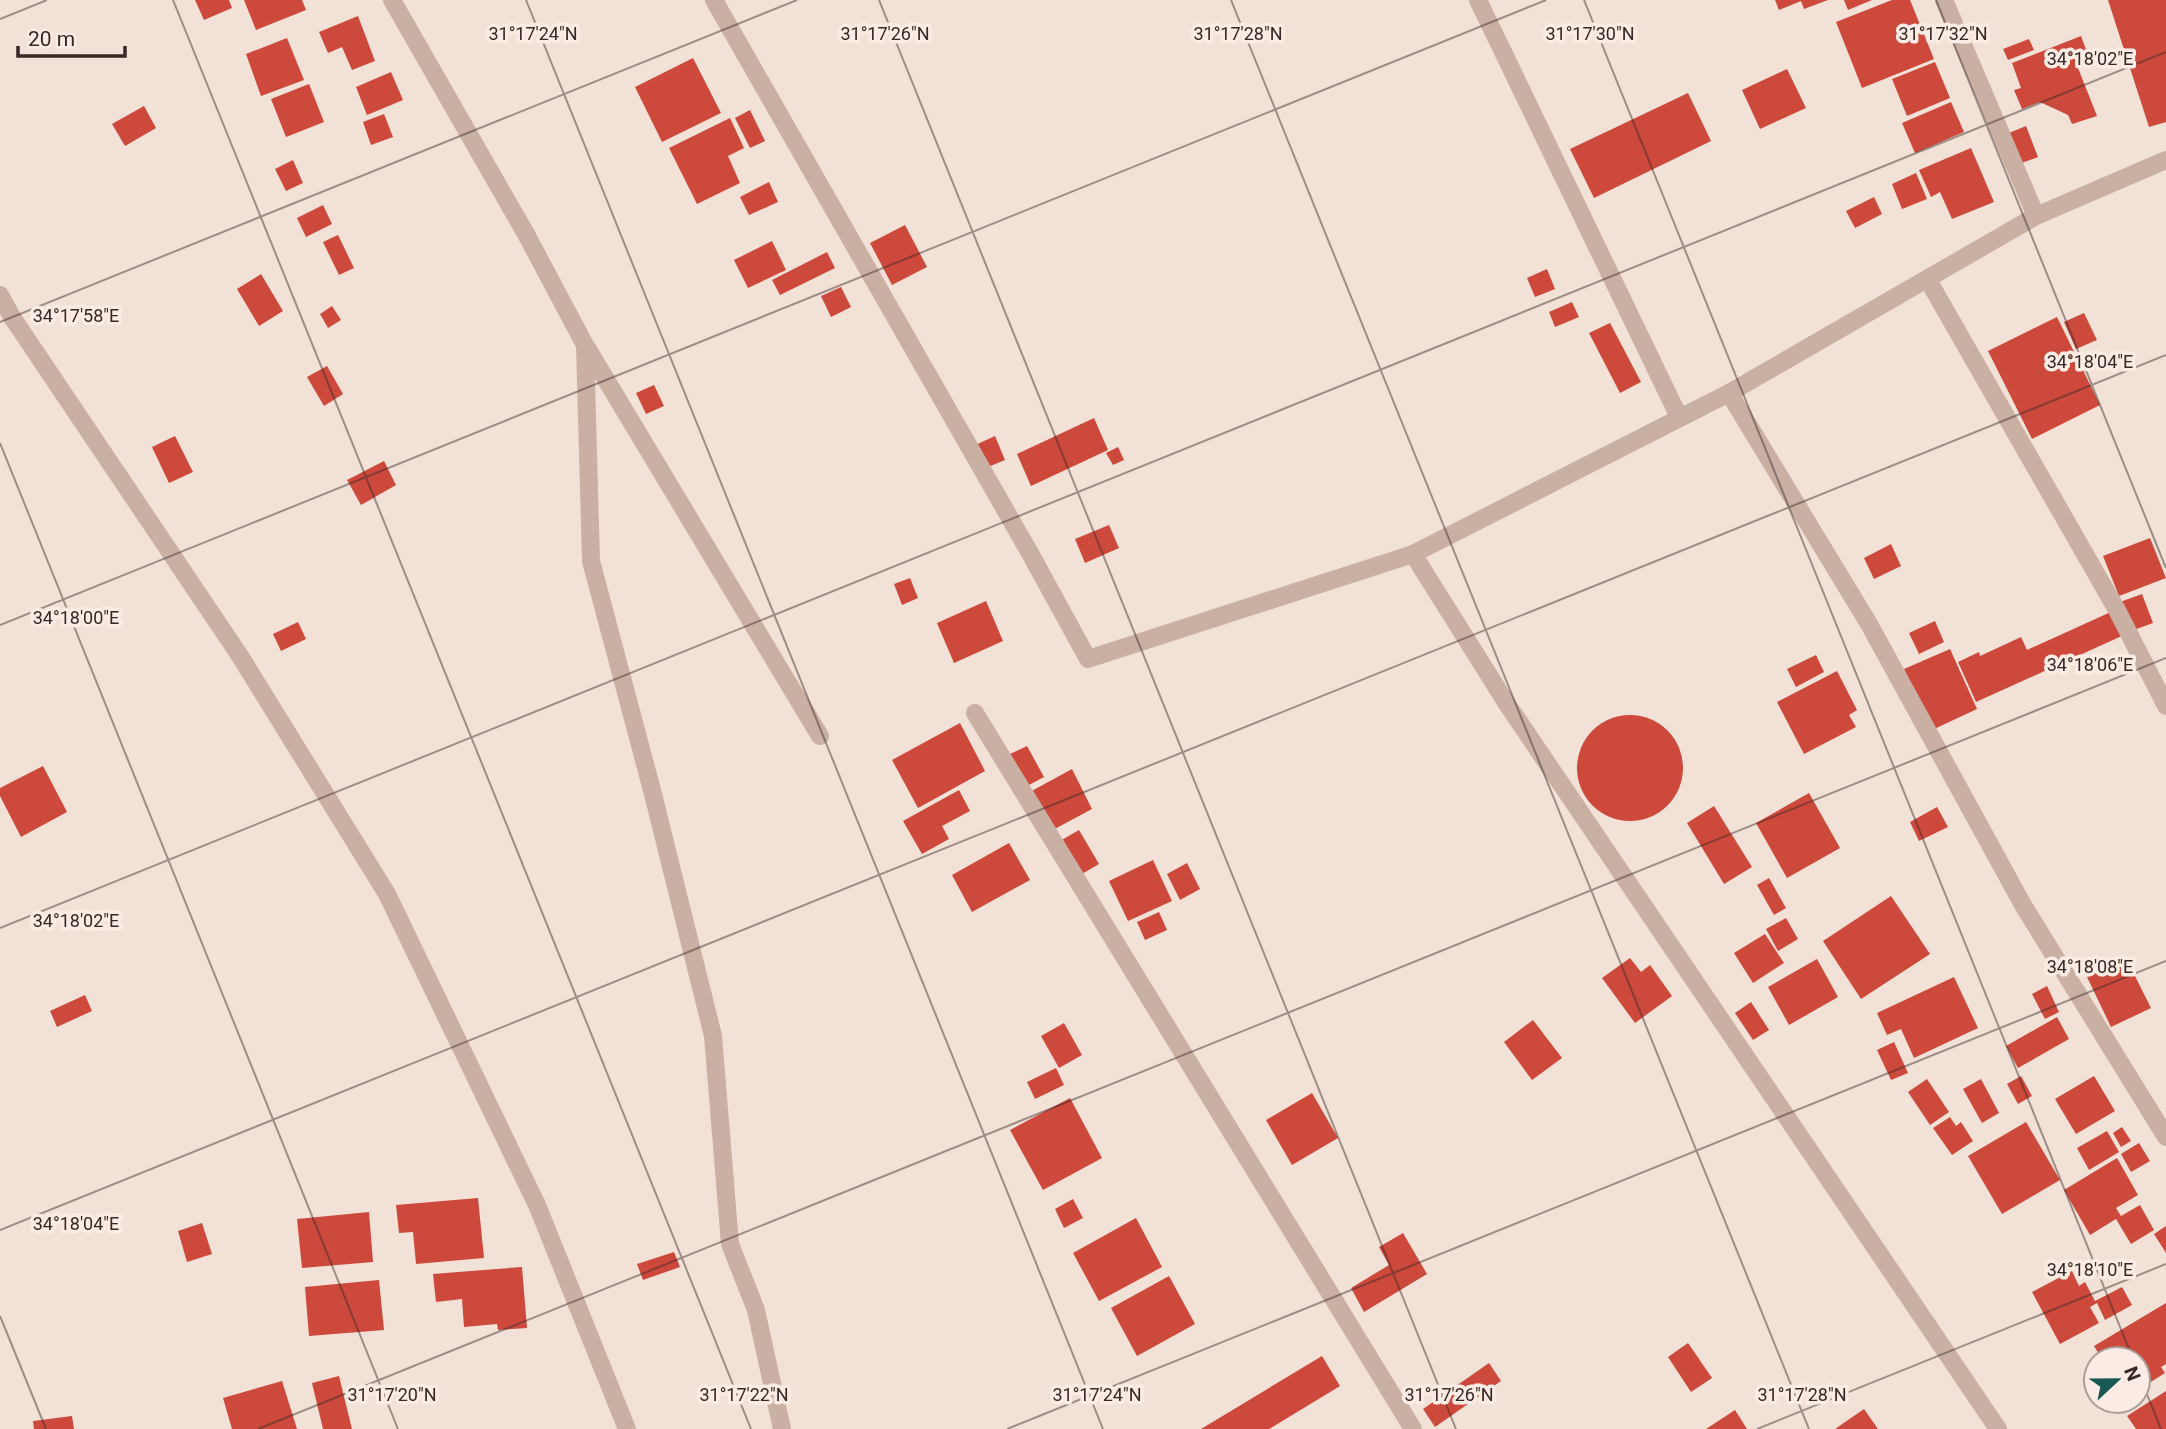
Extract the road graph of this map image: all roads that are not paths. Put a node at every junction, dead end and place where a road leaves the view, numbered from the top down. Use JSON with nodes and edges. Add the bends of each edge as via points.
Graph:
{"nodes":[{"id":1,"x":392,"y":0,"type":"edge"},
{"id":2,"x":714,"y":0,"type":"edge"},
{"id":3,"x":1478,"y":0,"type":"edge"},
{"id":4,"x":1944,"y":0,"type":"edge"},
{"id":5,"x":2166,"y":160,"type":"edge"},
{"id":6,"x":2036,"y":216,"type":"junction"},
{"id":7,"x":1928,"y":280,"type":"junction"},
{"id":8,"x":0,"y":295,"type":"edge"},
{"id":9,"x":6,"y":320,"type":"edge"},
{"id":10,"x":585,"y":345,"type":"junction"},
{"id":11,"x":1729,"y":393,"type":"junction"},
{"id":12,"x":1679,"y":417,"type":"junction"},
{"id":13,"x":1413,"y":554,"type":"junction"},
{"id":14,"x":2166,"y":706,"type":"edge"},
{"id":15,"x":975,"y":713,"type":"dead end"},
{"id":16,"x":820,"y":736,"type":"dead end"},
{"id":17,"x":2166,"y":1137,"type":"edge"},
{"id":18,"x":627,"y":1429,"type":"edge"},
{"id":19,"x":782,"y":1429,"type":"edge"},
{"id":20,"x":1413,"y":1429,"type":"edge"},
{"id":21,"x":1998,"y":1429,"type":"edge"}],
"edges":[{"from":1,"to":10,"type":"street"},
{"from":2,"to":13,"type":"street","via":[[1088,659]]},
{"from":3,"to":12,"type":"street"},
{"from":4,"to":6,"type":"street"},
{"from":5,"to":6,"type":"street"},
{"from":6,"to":7,"type":"street"},
{"from":7,"to":11,"type":"street"},
{"from":7,"to":14,"type":"street","via":[[2117,610]]},
{"from":8,"to":9,"type":"street"},
{"from":9,"to":18,"type":"street","via":[[240,656],[387,894],[537,1205]]},
{"from":10,"to":16,"type":"street"},
{"from":10,"to":19,"type":"street","via":[[591,561],[713,1037],[730,1244],[756,1310]]},
{"from":11,"to":12,"type":"street"},
{"from":11,"to":17,"type":"street","via":[[1868,624],[2024,905]]},
{"from":12,"to":13,"type":"street"},
{"from":13,"to":21,"type":"street","via":[[1507,704]]},
{"from":15,"to":20,"type":"street"}]}
